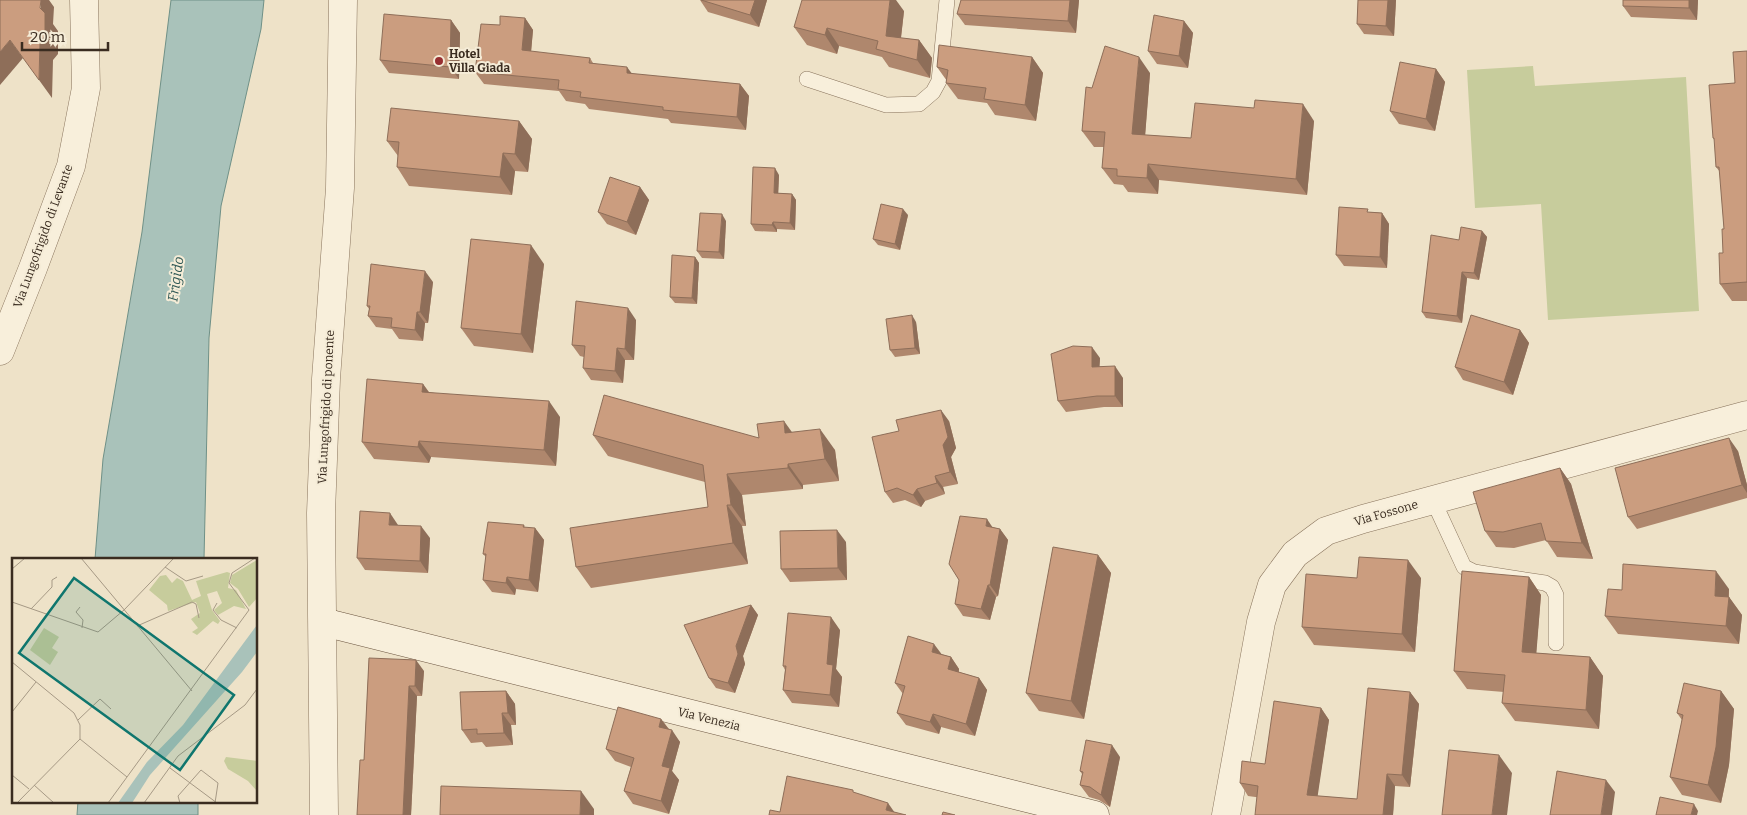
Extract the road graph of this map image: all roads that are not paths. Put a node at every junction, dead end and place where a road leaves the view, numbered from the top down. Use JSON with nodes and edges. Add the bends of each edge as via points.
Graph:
{"nodes":[{"id":1,"x":84,"y":0,"type":"edge"},
{"id":2,"x":343,"y":0,"type":"edge"},
{"id":3,"x":947,"y":0,"type":"edge"},
{"id":4,"x":807,"y":79,"type":"dead end"},
{"id":5,"x":0,"y":351,"type":"edge"},
{"id":6,"x":1747,"y":416,"type":"edge"},
{"id":7,"x":1433,"y":500,"type":"junction"},
{"id":8,"x":323,"y":622,"type":"junction"},
{"id":9,"x":1556,"y":643,"type":"dead end"},
{"id":10,"x":1041,"y":809,"type":"edge"},
{"id":11,"x":324,"y":815,"type":"edge"},
{"id":12,"x":1095,"y":815,"type":"edge"},
{"id":13,"x":1226,"y":815,"type":"edge"}],
"edges":[{"from":1,"to":5,"type":"street","name":"Via Lungofrigido di Levante","via":[[86,88],[70,166]]},
{"from":2,"to":8,"type":"street","name":"Via Lungofrigido di ponente","via":[[340,188],[326,379],[321,513]]},
{"from":3,"to":4,"type":"lane","via":[[939,81],[934,92],[919,104],[886,105]]},
{"from":6,"to":7,"type":"street","name":"Via Fossone"},
{"from":7,"to":9,"type":"lane","via":[[1464,567],[1474,572],[1545,582],[1552,588],[1556,595]]},
{"from":7,"to":13,"type":"street","name":"Via Fossone","via":[[1326,531],[1295,554],[1272,585],[1260,622]]},
{"from":8,"to":10,"type":"street","name":"Via Venezia"},
{"from":8,"to":11,"type":"street","name":"Via Lungofrigido di ponente"},
{"from":10,"to":12,"type":"street","name":"Via Venezia"}]}
